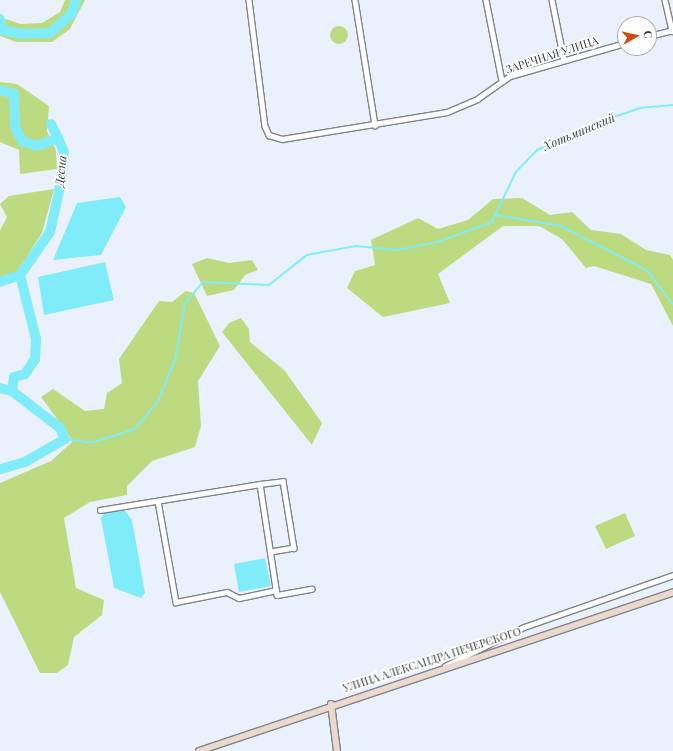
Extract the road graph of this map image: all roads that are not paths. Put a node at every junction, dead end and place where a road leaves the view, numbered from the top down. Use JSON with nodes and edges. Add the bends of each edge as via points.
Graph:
{"nodes":[{"id":1,"x":249,"y":0,"type":"edge"},
{"id":2,"x":355,"y":0,"type":"edge"},
{"id":3,"x":486,"y":0,"type":"edge"},
{"id":4,"x":552,"y":0,"type":"edge"},
{"id":5,"x":665,"y":0,"type":"edge"},
{"id":6,"x":673,"y":30,"type":"edge"},
{"id":7,"x":657,"y":34,"type":"edge"},
{"id":8,"x":617,"y":45,"type":"edge"},
{"id":9,"x":564,"y":60,"type":"junction"},
{"id":10,"x":502,"y":81,"type":"junction"},
{"id":11,"x":374,"y":125,"type":"junction"},
{"id":12,"x":260,"y":484,"type":"junction"},
{"id":13,"x":158,"y":501,"type":"junction"},
{"id":14,"x":100,"y":510,"type":"dead end"},
{"id":15,"x":270,"y":552,"type":"junction"},
{"id":16,"x":673,"y":575,"type":"edge"},
{"id":17,"x":276,"y":590,"type":"junction"},
{"id":18,"x":311,"y":590,"type":"dead end"},
{"id":19,"x":673,"y":592,"type":"edge"},
{"id":20,"x":442,"y":668,"type":"junction"},
{"id":21,"x":331,"y":704,"type":"junction"},
{"id":22,"x":199,"y":751,"type":"edge"},
{"id":23,"x":337,"y":751,"type":"edge"}],
"edges":[{"from":1,"to":11,"type":"street","name":"ЗАРЕЧНАЯ УЛИЦА","via":[[264,126],[269,135],[282,139]]},
{"from":2,"to":11,"type":"street"},
{"from":3,"to":10,"type":"street"},
{"from":4,"to":9,"type":"street"},
{"from":5,"to":6,"type":"street"},
{"from":6,"to":7,"type":"street"},
{"from":8,"to":9,"type":"street","name":"ЗАРЕЧНАЯ УЛИЦА"},
{"from":9,"to":10,"type":"street","name":"ЗАРЕЧНАЯ УЛИЦА"},
{"from":10,"to":11,"type":"street","name":"ЗАРЕЧНАЯ УЛИЦА","via":[[477,99],[447,112]]},
{"from":12,"to":13,"type":"street"},
{"from":12,"to":15,"type":"street"},
{"from":12,"to":15,"type":"street","via":[[283,481],[294,548]]},
{"from":13,"to":14,"type":"street"},
{"from":13,"to":17,"type":"street","via":[[176,602],[227,592],[239,598]]},
{"from":15,"to":17,"type":"street"},
{"from":16,"to":20,"type":"street","via":[[538,622]]},
{"from":17,"to":18,"type":"street","via":[[277,595]]},
{"from":19,"to":20,"type":"main road","name":"УЛИЦА АЛЕКСАНДРА ПЕЧЕРСКОГО"},
{"from":20,"to":21,"type":"main road","name":"УЛИЦА АЛЕКСАНДРА ПЕЧЕРСКОГО"},
{"from":21,"to":22,"type":"main road","name":"УЛИЦА АЛЕКСАНДРА ПЕЧЕРСКОГО"},
{"from":21,"to":23,"type":"main road"}]}
